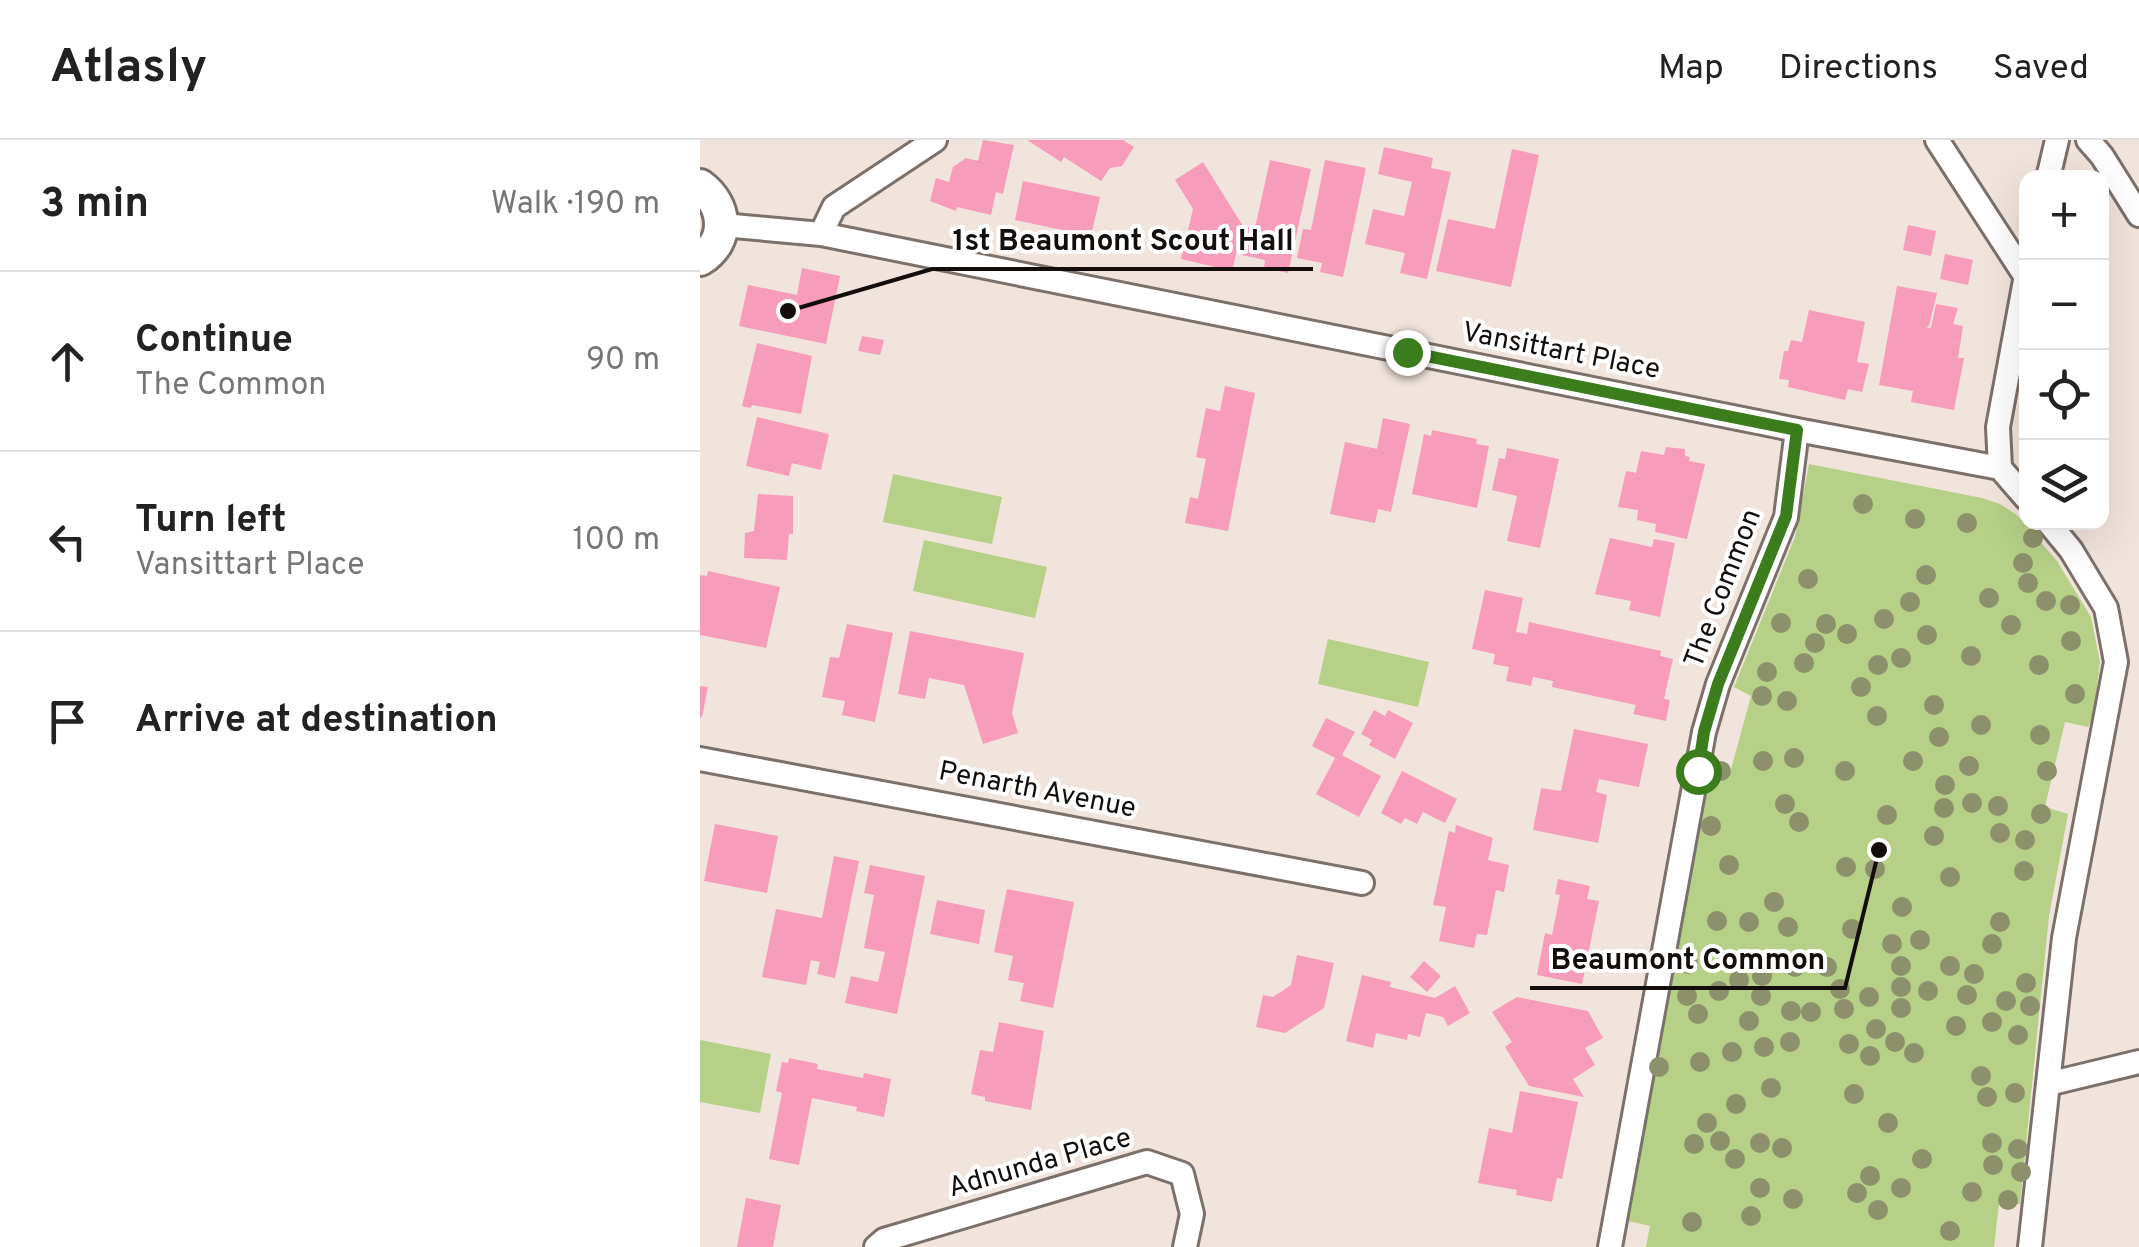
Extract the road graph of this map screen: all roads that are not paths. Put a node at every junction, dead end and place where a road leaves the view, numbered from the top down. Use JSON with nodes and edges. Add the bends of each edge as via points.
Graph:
{"nodes":[{"id":1,"x":935,"y":140,"type":"edge"},
{"id":2,"x":1938,"y":140,"type":"edge"},
{"id":3,"x":2057,"y":140,"type":"edge"},
{"id":4,"x":2088,"y":140,"type":"edge"},
{"id":5,"x":2050,"y":170,"type":"edge"},
{"id":6,"x":700,"y":186,"type":"edge"},
{"id":7,"x":2139,"y":215,"type":"edge"},
{"id":8,"x":723,"y":225,"type":"junction"},
{"id":9,"x":821,"y":234,"type":"junction"},
{"id":10,"x":700,"y":259,"type":"edge"},
{"id":11,"x":2019,"y":265,"type":"edge"},
{"id":12,"x":2019,"y":314,"type":"edge"},
{"id":13,"x":1797,"y":430,"type":"junction"},
{"id":14,"x":2000,"y":468,"type":"junction"},
{"id":15,"x":2019,"y":490,"type":"edge"},
{"id":16,"x":2055,"y":530,"type":"edge"},
{"id":17,"x":700,"y":759,"type":"edge"},
{"id":18,"x":1362,"y":883,"type":"dead end"},
{"id":19,"x":2139,"y":1062,"type":"edge"},
{"id":20,"x":2048,"y":1084,"type":"junction"},
{"id":21,"x":876,"y":1247,"type":"edge"},
{"id":22,"x":1186,"y":1247,"type":"edge"},
{"id":23,"x":1610,"y":1247,"type":"edge"},
{"id":24,"x":2030,"y":1247,"type":"edge"}],
"edges":[{"from":1,"to":9,"type":"street","via":[[834,207]]},
{"from":2,"to":11,"type":"street"},
{"from":3,"to":5,"type":"street"},
{"from":4,"to":7,"type":"street"},
{"from":6,"to":8,"type":"street","via":[[712,194]]},
{"from":8,"to":9,"type":"street","name":"Vansittart Place"},
{"from":8,"to":10,"type":"street","via":[[716,245]]},
{"from":9,"to":13,"type":"street","name":"Vansittart Place"},
{"from":12,"to":14,"type":"street","via":[[1998,427]]},
{"from":13,"to":14,"type":"street"},
{"from":13,"to":23,"type":"street","name":"The Common","via":[[1786,516],[1704,732]]},
{"from":14,"to":15,"type":"street"},
{"from":16,"to":20,"type":"street","via":[[2106,608],[2116,662],[2064,938]]},
{"from":17,"to":18,"type":"street","name":"Penarth Avenue"},
{"from":19,"to":20,"type":"street"},
{"from":20,"to":24,"type":"street"},
{"from":21,"to":22,"type":"street","name":"Adnunda Place","via":[[1147,1162],[1182,1174],[1192,1214]]}]}
